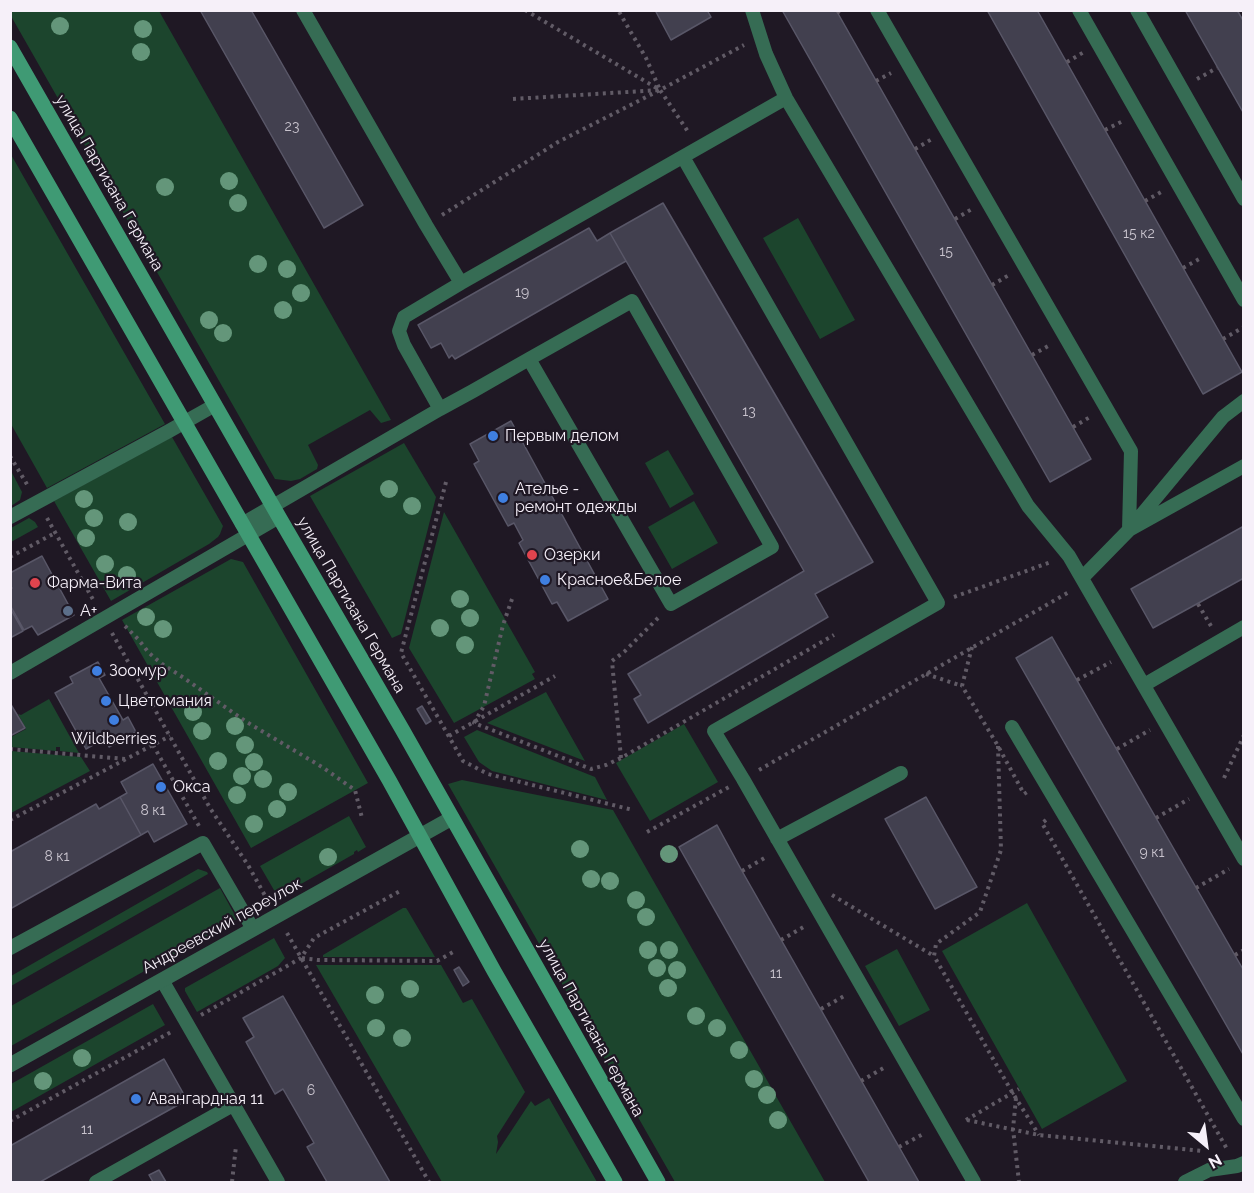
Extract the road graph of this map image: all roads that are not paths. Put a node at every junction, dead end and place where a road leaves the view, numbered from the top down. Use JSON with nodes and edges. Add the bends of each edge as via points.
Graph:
{"nodes":[{"id":1,"x":303,"y":10,"type":"edge"},
{"id":2,"x":752,"y":10,"type":"edge"},
{"id":3,"x":877,"y":10,"type":"edge"},
{"id":4,"x":1079,"y":10,"type":"edge"},
{"id":5,"x":1137,"y":10,"type":"edge"},
{"id":6,"x":10,"y":47,"type":"edge"},
{"id":7,"x":786,"y":98,"type":"junction"},
{"id":8,"x":10,"y":118,"type":"edge"},
{"id":9,"x":683,"y":157,"type":"junction"},
{"id":10,"x":1244,"y":199,"type":"edge"},
{"id":11,"x":461,"y":283,"type":"junction"},
{"id":12,"x":1244,"y":300,"type":"edge"},
{"id":13,"x":529,"y":359,"type":"junction"},
{"id":14,"x":1244,"y":401,"type":"edge"},
{"id":15,"x":215,"y":405,"type":"junction"},
{"id":16,"x":440,"y":409,"type":"junction"},
{"id":17,"x":184,"y":423,"type":"junction"},
{"id":18,"x":1244,"y":466,"type":"edge"},
{"id":19,"x":275,"y":511,"type":"junction"},
{"id":20,"x":10,"y":517,"type":"edge"},
{"id":21,"x":245,"y":529,"type":"junction"},
{"id":22,"x":1129,"y":530,"type":"junction"},
{"id":23,"x":1082,"y":578,"type":"junction"},
{"id":24,"x":1244,"y":627,"type":"edge"},
{"id":25,"x":10,"y":673,"type":"edge"},
{"id":26,"x":1144,"y":685,"type":"junction"},
{"id":27,"x":1012,"y":727,"type":"dead end"},
{"id":28,"x":901,"y":773,"type":"dead end"},
{"id":29,"x":452,"y":818,"type":"junction"},
{"id":30,"x":420,"y":836,"type":"junction"},
{"id":31,"x":780,"y":843,"type":"junction"},
{"id":32,"x":1239,"y":863,"type":"edge"},
{"id":33,"x":253,"y":929,"type":"junction"},
{"id":34,"x":10,"y":948,"type":"edge"},
{"id":35,"x":162,"y":980,"type":"junction"},
{"id":36,"x":10,"y":1065,"type":"edge"},
{"id":37,"x":233,"y":1105,"type":"junction"},
{"id":38,"x":1244,"y":1119,"type":"edge"},
{"id":39,"x":1244,"y":1164,"type":"edge"},
{"id":40,"x":96,"y":1182,"type":"edge"},
{"id":41,"x":278,"y":1182,"type":"edge"},
{"id":42,"x":615,"y":1182,"type":"edge"},
{"id":43,"x":658,"y":1182,"type":"edge"},
{"id":44,"x":974,"y":1182,"type":"edge"},
{"id":45,"x":1185,"y":1182,"type":"edge"}],
"edges":[{"from":1,"to":11,"type":"lane"},
{"from":2,"to":7,"type":"lane"},
{"from":3,"to":22,"type":"lane","via":[[1131,451]]},
{"from":4,"to":12,"type":"lane"},
{"from":5,"to":10,"type":"lane"},
{"from":6,"to":15,"type":"main road","name":"улица Партизана Германа"},
{"from":7,"to":9,"type":"lane"},
{"from":7,"to":23,"type":"lane","via":[[1028,506]]},
{"from":8,"to":17,"type":"main road"},
{"from":9,"to":11,"type":"lane"},
{"from":9,"to":31,"type":"lane","via":[[938,603],[714,731]]},
{"from":11,"to":16,"type":"lane","via":[[404,317],[399,331]]},
{"from":13,"to":13,"type":"lane","via":[[632,301],[772,547],[671,604]]},
{"from":13,"to":16,"type":"lane"},
{"from":14,"to":22,"type":"lane","via":[[1223,417]]},
{"from":15,"to":17,"type":"lane"},
{"from":15,"to":19,"type":"main road","name":"улица Партизана Германа"},
{"from":16,"to":19,"type":"lane"},
{"from":17,"to":20,"type":"lane"},
{"from":17,"to":21,"type":"main road"},
{"from":18,"to":22,"type":"lane"},
{"from":19,"to":21,"type":"lane"},
{"from":19,"to":29,"type":"main road","name":"улица Партизана Германа"},
{"from":21,"to":25,"type":"lane","via":[[104,619]]},
{"from":21,"to":30,"type":"main road"},
{"from":22,"to":23,"type":"lane"},
{"from":23,"to":26,"type":"lane"},
{"from":24,"to":26,"type":"lane"},
{"from":26,"to":32,"type":"lane","via":[[1204,790]]},
{"from":27,"to":38,"type":"lane"},
{"from":28,"to":31,"type":"lane"},
{"from":29,"to":30,"type":"street","name":"Андреевский переулок"},
{"from":29,"to":43,"type":"main road","name":"улица Партизана Германа"},
{"from":30,"to":33,"type":"street","name":"Андреевский переулок"},
{"from":30,"to":42,"type":"main road"},
{"from":31,"to":44,"type":"lane"},
{"from":33,"to":34,"type":"lane","via":[[203,843]]},
{"from":33,"to":35,"type":"street","name":"Андреевский переулок"},
{"from":35,"to":36,"type":"street","name":"Андреевский переулок"},
{"from":35,"to":37,"type":"lane"},
{"from":37,"to":40,"type":"lane"},
{"from":37,"to":41,"type":"lane"},
{"from":39,"to":45,"type":"lane","via":[[1209,1170]]}]}
